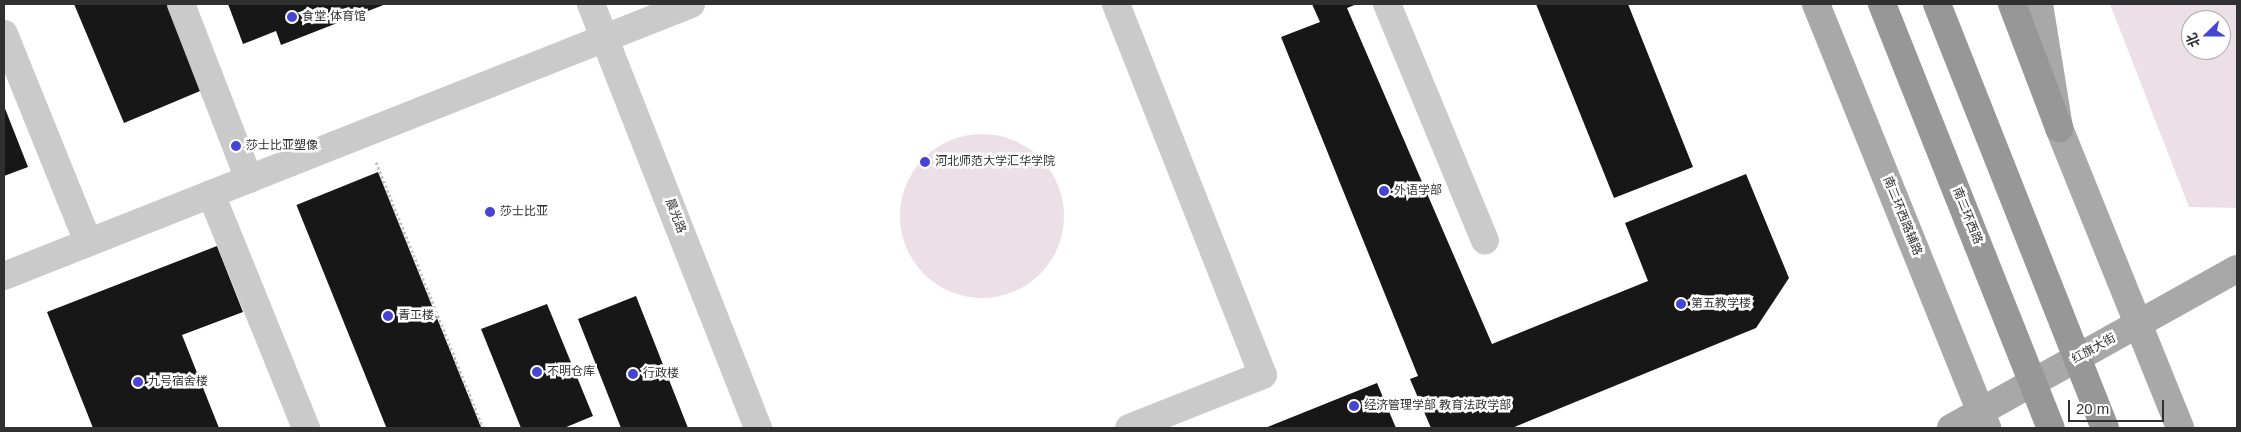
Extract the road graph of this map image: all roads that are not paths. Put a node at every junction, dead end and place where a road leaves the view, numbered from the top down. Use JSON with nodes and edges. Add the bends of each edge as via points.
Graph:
{"nodes":[{"id":1,"x":181,"y":4,"type":"edge"},
{"id":2,"x":591,"y":4,"type":"edge"},
{"id":3,"x":690,"y":4,"type":"edge"},
{"id":4,"x":1116,"y":4,"type":"edge"},
{"id":5,"x":1388,"y":4,"type":"edge"},
{"id":6,"x":1816,"y":4,"type":"edge"},
{"id":7,"x":1882,"y":4,"type":"edge"},
{"id":8,"x":1937,"y":4,"type":"edge"},
{"id":9,"x":2012,"y":4,"type":"edge"},
{"id":10,"x":2039,"y":4,"type":"edge"},
{"id":11,"x":4,"y":34,"type":"edge"},
{"id":12,"x":604,"y":38,"type":"junction"},
{"id":13,"x":2059,"y":128,"type":"junction"},
{"id":14,"x":249,"y":179,"type":"junction"},
{"id":15,"x":211,"y":194,"type":"junction"},
{"id":16,"x":1486,"y":241,"type":"dead end"},
{"id":17,"x":88,"y":242,"type":"junction"},
{"id":18,"x":2237,"y":270,"type":"edge"},
{"id":19,"x":4,"y":276,"type":"edge"},
{"id":20,"x":2139,"y":324,"type":"junction"},
{"id":21,"x":1984,"y":420,"type":"edge"},
{"id":22,"x":306,"y":428,"type":"edge"},
{"id":23,"x":758,"y":428,"type":"edge"},
{"id":24,"x":1129,"y":428,"type":"edge"},
{"id":25,"x":1951,"y":428,"type":"edge"},
{"id":26,"x":2051,"y":428,"type":"edge"},
{"id":27,"x":2105,"y":428,"type":"edge"},
{"id":28,"x":2180,"y":428,"type":"edge"}],
"edges":[{"from":1,"to":14,"type":"street"},
{"from":2,"to":12,"type":"street","name":"晨光路"},
{"from":3,"to":12,"type":"street"},
{"from":4,"to":24,"type":"street","via":[[1263,375]]},
{"from":5,"to":16,"type":"street"},
{"from":6,"to":21,"type":"main road","name":"南二环西路辅路"},
{"from":7,"to":26,"type":"highway","name":"南二环西路"},
{"from":8,"to":27,"type":"highway"},
{"from":9,"to":13,"type":"highway"},
{"from":10,"to":13,"type":"main road"},
{"from":11,"to":17,"type":"street"},
{"from":12,"to":14,"type":"street"},
{"from":12,"to":23,"type":"street","name":"晨光路"},
{"from":13,"to":20,"type":"main road"},
{"from":14,"to":15,"type":"street"},
{"from":15,"to":17,"type":"street"},
{"from":15,"to":22,"type":"street"},
{"from":17,"to":19,"type":"street"},
{"from":18,"to":20,"type":"main road","name":"红旗大街"},
{"from":20,"to":21,"type":"main road","name":"红旗大街"},
{"from":20,"to":28,"type":"main road"},
{"from":21,"to":25,"type":"main road","name":"红旗大街"}]}
